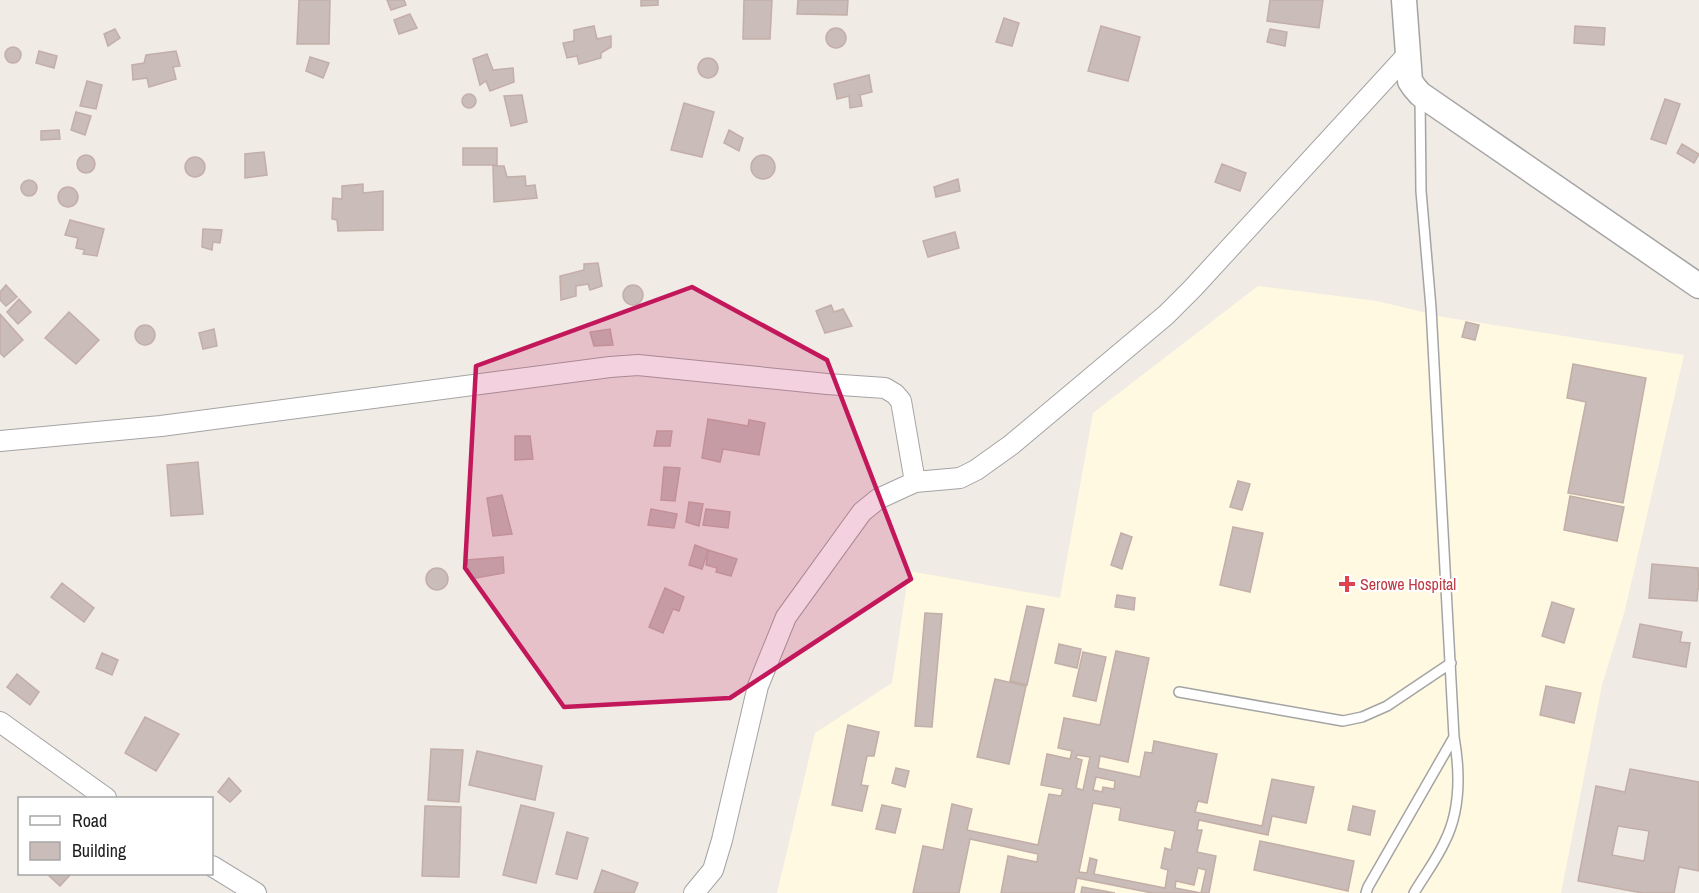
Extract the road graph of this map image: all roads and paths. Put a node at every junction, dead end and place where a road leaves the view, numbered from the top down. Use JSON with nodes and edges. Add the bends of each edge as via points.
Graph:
{"nodes":[{"id":1,"x":1404,"y":0,"type":"edge"},
{"id":2,"x":1408,"y":54,"type":"junction"},
{"id":3,"x":1420,"y":94,"type":"junction"},
{"id":4,"x":1699,"y":286,"type":"edge"},
{"id":5,"x":0,"y":441,"type":"edge"},
{"id":6,"x":915,"y":482,"type":"junction"},
{"id":7,"x":1451,"y":663,"type":"junction"},
{"id":8,"x":1179,"y":692,"type":"dead end"},
{"id":9,"x":0,"y":722,"type":"edge"},
{"id":10,"x":1454,"y":737,"type":"junction"},
{"id":11,"x":105,"y":797,"type":"edge"},
{"id":12,"x":213,"y":867,"type":"edge"},
{"id":13,"x":256,"y":893,"type":"edge"},
{"id":14,"x":694,"y":893,"type":"edge"},
{"id":15,"x":1366,"y":893,"type":"edge"},
{"id":16,"x":1414,"y":893,"type":"edge"}],
"edges":[{"from":1,"to":2,"type":"street"},
{"from":2,"to":3,"type":"street","via":[[1410,81]]},
{"from":2,"to":6,"type":"street","via":[[1166,315],[976,470],[960,478]]},
{"from":3,"to":4,"type":"street"},
{"from":3,"to":7,"type":"lane","via":[[1421,191]]},
{"from":5,"to":6,"type":"street","via":[[161,426],[638,365],[885,388],[901,401]]},
{"from":6,"to":14,"type":"street","via":[[878,499],[862,512],[786,617],[758,686],[713,870]]},
{"from":7,"to":8,"type":"lane","via":[[1387,706],[1343,720]]},
{"from":7,"to":10,"type":"lane"},
{"from":9,"to":11,"type":"street"},
{"from":10,"to":15,"type":"lane"},
{"from":10,"to":16,"type":"lane","via":[[1458,759],[1454,814],[1446,840]]},
{"from":12,"to":13,"type":"street"}]}
